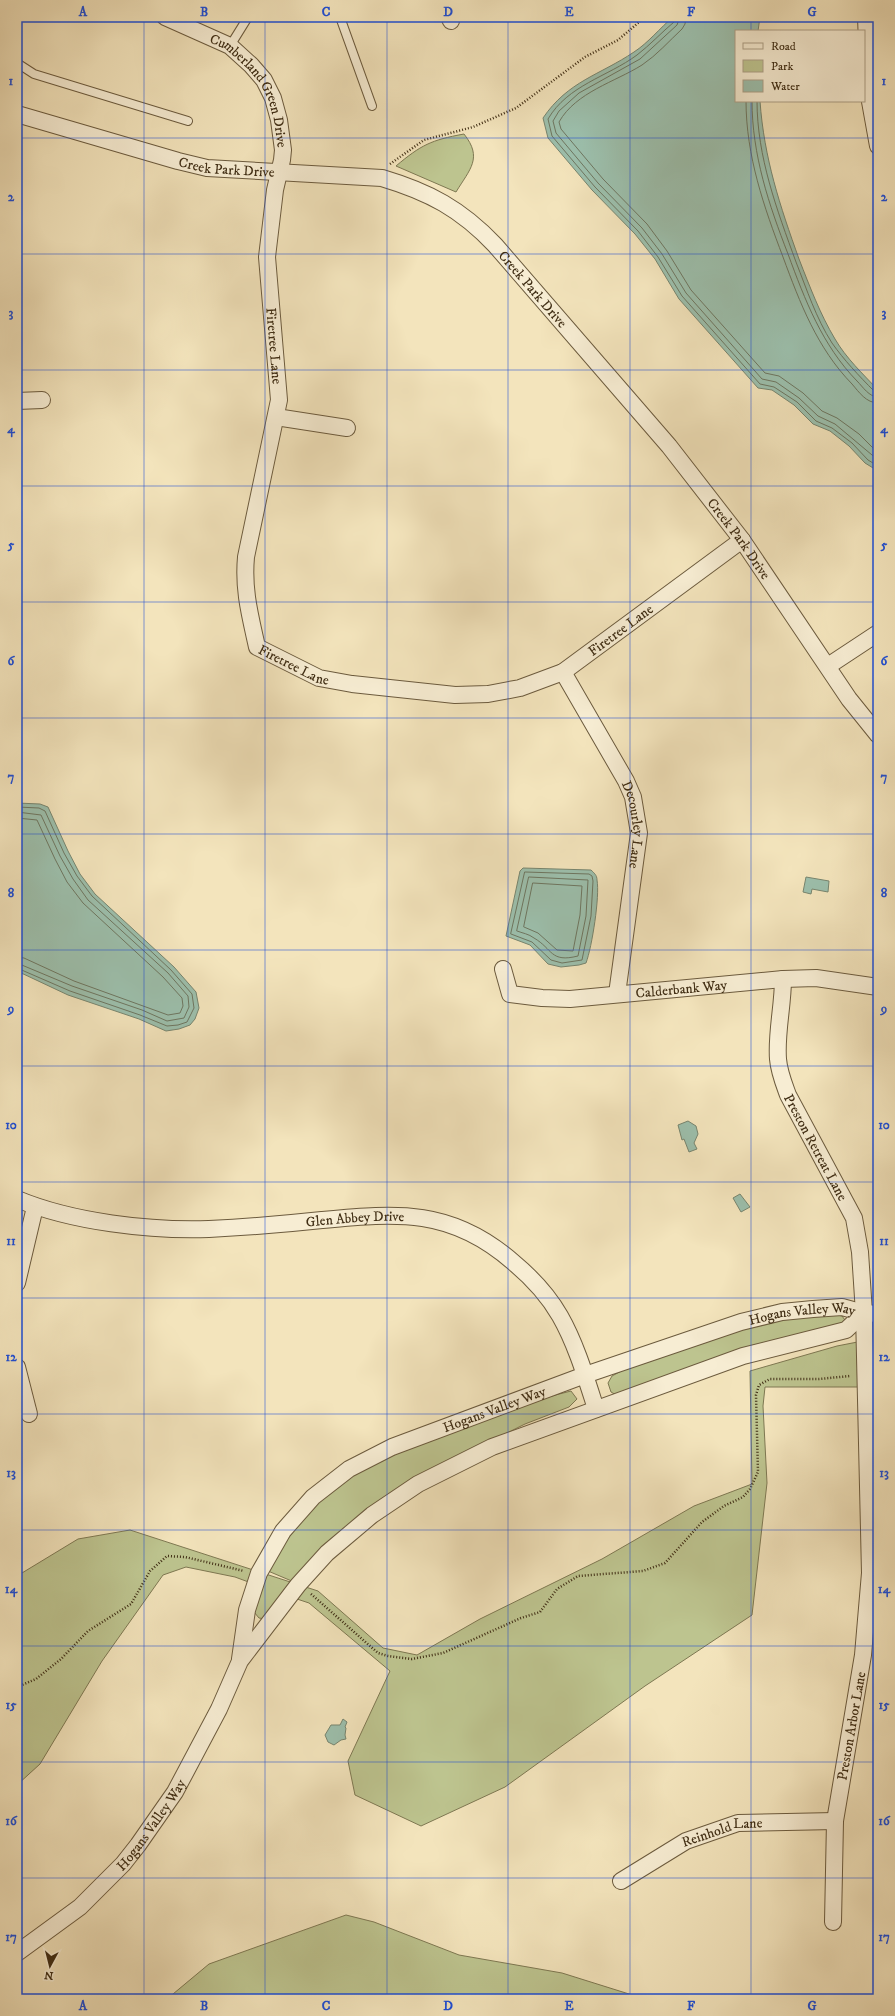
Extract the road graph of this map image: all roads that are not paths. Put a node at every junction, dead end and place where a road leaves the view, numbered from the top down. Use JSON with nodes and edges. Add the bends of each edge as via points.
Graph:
{"nodes":[{"id":1,"x":165,"y":17,"type":"edge"},
{"id":2,"x":248,"y":17,"type":"edge"},
{"id":3,"x":340,"y":17,"type":"edge"},
{"id":4,"x":866,"y":17,"type":"edge"},
{"id":5,"x":230,"y":46,"type":"junction"},
{"id":6,"x":17,"y":63,"type":"edge"},
{"id":7,"x":372,"y":106,"type":"dead end"},
{"id":8,"x":17,"y":114,"type":"edge"},
{"id":9,"x":188,"y":121,"type":"dead end"},
{"id":10,"x":878,"y":146,"type":"edge"},
{"id":11,"x":280,"y":172,"type":"junction"},
{"id":12,"x":42,"y":400,"type":"dead end"},
{"id":13,"x":17,"y":402,"type":"edge"},
{"id":14,"x":276,"y":417,"type":"junction"},
{"id":15,"x":347,"y":428,"type":"dead end"},
{"id":16,"x":742,"y":540,"type":"junction"},
{"id":17,"x":878,"y":633,"type":"edge"},
{"id":18,"x":828,"y":666,"type":"junction"},
{"id":19,"x":563,"y":672,"type":"junction"},
{"id":20,"x":878,"y":735,"type":"edge"},
{"id":21,"x":504,"y":968,"type":"dead end"},
{"id":22,"x":783,"y":979,"type":"junction"},
{"id":23,"x":878,"y":987,"type":"edge"},
{"id":24,"x":617,"y":994,"type":"junction"},
{"id":25,"x":17,"y":1199,"type":"edge"},
{"id":26,"x":35,"y":1207,"type":"junction"},
{"id":27,"x":17,"y":1282,"type":"edge"},
{"id":28,"x":871,"y":1314,"type":"edge"},
{"id":29,"x":17,"y":1367,"type":"edge"},
{"id":30,"x":585,"y":1375,"type":"junction"},
{"id":31,"x":596,"y":1408,"type":"junction"},
{"id":32,"x":29,"y":1414,"type":"dead end"},
{"id":33,"x":240,"y":1661,"type":"junction"},
{"id":34,"x":835,"y":1821,"type":"junction"},
{"id":35,"x":621,"y":1881,"type":"dead end"},
{"id":36,"x":833,"y":1922,"type":"dead end"},
{"id":37,"x":17,"y":1953,"type":"edge"}],
"edges":[{"from":1,"to":5,"type":"street","name":"Cumberland Green Drive"},
{"from":2,"to":5,"type":"lane"},
{"from":3,"to":7,"type":"lane"},
{"from":4,"to":10,"type":"street","via":[[869,96]]},
{"from":5,"to":11,"type":"street","name":"Cumberland Green Drive","via":[[264,80],[273,98],[282,136]]},
{"from":6,"to":9,"type":"lane","via":[[34,74]]},
{"from":8,"to":11,"type":"street","name":"Creek Park Drive","via":[[207,168]]},
{"from":11,"to":14,"type":"street","name":"Firetree Lane","via":[[271,216],[267,257],[279,389]]},
{"from":11,"to":16,"type":"street","name":"Creek Park Drive","via":[[382,178],[408,185],[432,195],[476,225],[669,446]]},
{"from":12,"to":13,"type":"street"},
{"from":14,"to":15,"type":"street"},
{"from":14,"to":19,"type":"street","name":"Firetree Lane","via":[[246,557],[244,579],[257,647],[319,678],[455,695],[488,694],[520,688]]},
{"from":16,"to":18,"type":"street","name":"Creek Park Drive"},
{"from":16,"to":19,"type":"street","name":"Firetree Lane"},
{"from":17,"to":18,"type":"street"},
{"from":18,"to":20,"type":"street","name":"Creek Park Drive"},
{"from":19,"to":24,"type":"street","name":"Decourley Lane","via":[[624,775],[637,815],[638,844]]},
{"from":21,"to":24,"type":"street","name":"Calderbank Way","via":[[510,994],[570,999]]},
{"from":22,"to":23,"type":"street","name":"Calderbank Way","via":[[816,978]]},
{"from":22,"to":24,"type":"street","name":"Calderbank Way"},
{"from":22,"to":28,"type":"street","name":"Preston Retreat Lane","via":[[778,1034],[781,1077],[788,1095],[854,1218]]},
{"from":25,"to":26,"type":"street","name":"Glen Abbey Drive"},
{"from":26,"to":27,"type":"street"},
{"from":26,"to":30,"type":"street","name":"Glen Abbey Drive","via":[[100,1221],[158,1228],[238,1228],[383,1215],[401,1215],[452,1225],[497,1248],[544,1293],[560,1316]]},
{"from":28,"to":30,"type":"street","name":"Hogans Valley Way","via":[[842,1307],[782,1312],[742,1322]]},
{"from":28,"to":31,"type":"street","name":"Hogans Valley Way","via":[[846,1330],[743,1356]]},
{"from":28,"to":34,"type":"street","name":"Preston Arbor Lane","via":[[865,1375],[870,1573],[863,1655]]},
{"from":29,"to":32,"type":"street"},
{"from":30,"to":31,"type":"street","name":"Glen Abbey Drive"},
{"from":30,"to":33,"type":"street","name":"Hogans Valley Way","via":[[392,1447],[349,1468],[313,1497],[283,1531],[259,1575],[247,1610]]},
{"from":31,"to":33,"type":"street","name":"Hogans Valley Way","via":[[492,1447],[418,1484],[372,1516],[328,1553],[296,1587]]},
{"from":33,"to":37,"type":"street","name":"Hogans Valley Way","via":[[200,1747],[155,1823],[122,1864],[80,1907]]},
{"from":34,"to":35,"type":"street","name":"Reinhold Lane","via":[[738,1823],[686,1841]]},
{"from":34,"to":36,"type":"street","name":"Preston Arbor Lane"}]}
